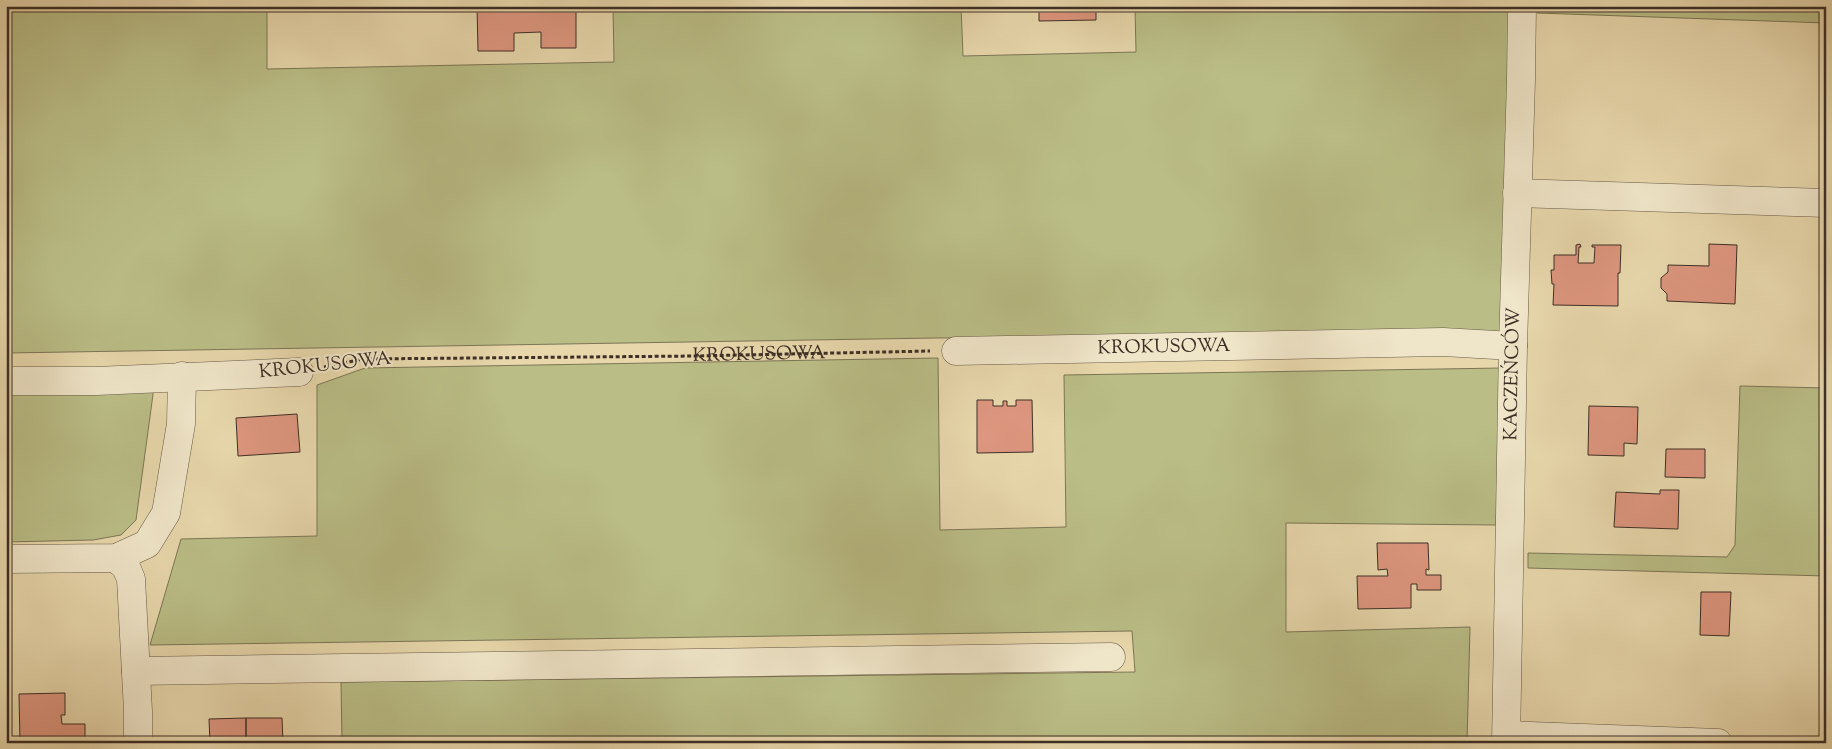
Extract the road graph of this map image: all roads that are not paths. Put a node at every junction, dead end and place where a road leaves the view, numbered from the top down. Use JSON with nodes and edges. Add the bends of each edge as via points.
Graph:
{"nodes":[{"id":1,"x":1522,"y":6,"type":"edge"},
{"id":2,"x":1517,"y":193,"type":"junction"},
{"id":3,"x":1826,"y":203,"type":"edge"},
{"id":4,"x":1513,"y":346,"type":"junction"},
{"id":5,"x":956,"y":351,"type":"road end"},
{"id":6,"x":299,"y":372,"type":"road end"},
{"id":7,"x":182,"y":376,"type":"junction"},
{"id":8,"x":6,"y":381,"type":"edge"},
{"id":9,"x":116,"y":558,"type":"junction"},
{"id":10,"x":6,"y":559,"type":"edge"},
{"id":11,"x":1111,"y":657,"type":"dead end"},
{"id":12,"x":136,"y":671,"type":"junction"},
{"id":13,"x":1507,"y":739,"type":"edge"},
{"id":14,"x":138,"y":743,"type":"edge"},
{"id":15,"x":1718,"y":743,"type":"edge"}],
"edges":[{"from":1,"to":2,"type":"street","name":"KACZEŃCÓW"},
{"from":2,"to":3,"type":"street"},
{"from":2,"to":4,"type":"street","name":"KACZEŃCÓW"},
{"from":4,"to":5,"type":"street","name":"KROKUSOWA","via":[[1443,342]]},
{"from":4,"to":13,"type":"street","name":"KACZEŃCÓW"},
{"from":6,"to":7,"type":"street","name":"KROKUSOWA"},
{"from":7,"to":8,"type":"street","name":"KROKUSOWA","via":[[96,381]]},
{"from":7,"to":9,"type":"street","via":[[181,424],[166,513],[147,544]]},
{"from":9,"to":10,"type":"street"},
{"from":9,"to":12,"type":"street","via":[[126,566],[131,578]]},
{"from":11,"to":12,"type":"street"},
{"from":12,"to":14,"type":"street"},
{"from":13,"to":15,"type":"street"}]}
